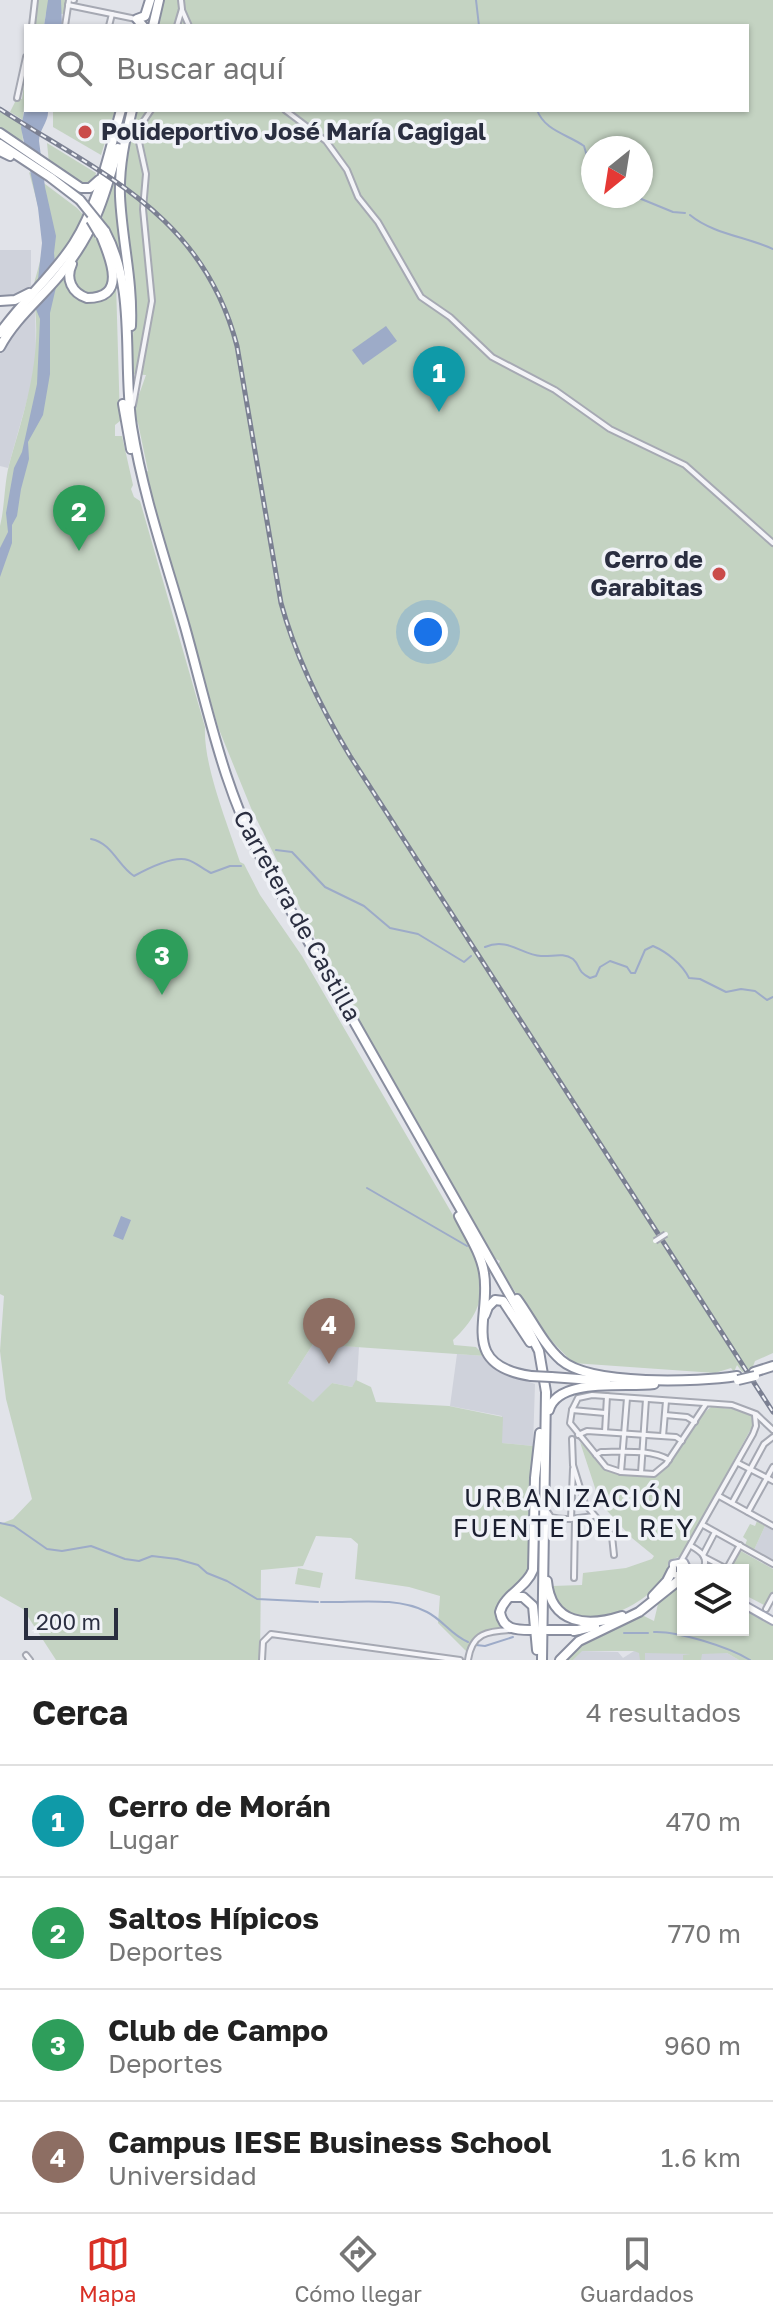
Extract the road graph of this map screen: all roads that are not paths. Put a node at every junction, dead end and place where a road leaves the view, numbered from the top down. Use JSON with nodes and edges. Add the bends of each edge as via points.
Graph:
{"nodes":[{"id":1,"x":35,"y":0,"type":"edge"},
{"id":2,"x":151,"y":0,"type":"edge"},
{"id":3,"x":159,"y":0,"type":"edge"},
{"id":4,"x":181,"y":0,"type":"edge"},
{"id":5,"x":71,"y":1,"type":"edge"},
{"id":6,"x":182,"y":9,"type":"junction"},
{"id":7,"x":112,"y":14,"type":"junction"},
{"id":8,"x":32,"y":24,"type":"edge"},
{"id":9,"x":65,"y":24,"type":"edge"},
{"id":10,"x":110,"y":24,"type":"edge"},
{"id":11,"x":142,"y":24,"type":"edge"},
{"id":12,"x":153,"y":24,"type":"edge"},
{"id":13,"x":178,"y":24,"type":"edge"},
{"id":14,"x":188,"y":24,"type":"edge"},
{"id":15,"x":24,"y":66,"type":"edge"},
{"id":16,"x":17,"y":98,"type":"dead end"},
{"id":17,"x":120,"y":112,"type":"edge"},
{"id":18,"x":129,"y":112,"type":"edge"},
{"id":19,"x":130,"y":112,"type":"edge"},
{"id":20,"x":150,"y":112,"type":"edge"},
{"id":21,"x":288,"y":112,"type":"edge"},
{"id":22,"x":0,"y":143,"type":"edge"},
{"id":23,"x":35,"y":169,"type":"junction"},
{"id":24,"x":102,"y":176,"type":"junction"},
{"id":25,"x":99,"y":214,"type":"junction"},
{"id":26,"x":103,"y":235,"type":"junction"},
{"id":27,"x":37,"y":288,"type":"junction"},
{"id":28,"x":0,"y":301,"type":"edge"},
{"id":29,"x":0,"y":333,"type":"edge"},
{"id":30,"x":0,"y":347,"type":"edge"},
{"id":31,"x":127,"y":386,"type":"junction"},
{"id":32,"x":133,"y":412,"type":"dead end"},
{"id":33,"x":773,"y":543,"type":"edge"},
{"id":34,"x":250,"y":842,"type":"junction"},
{"id":35,"x":264,"y":869,"type":"junction"},
{"id":36,"x":459,"y":1216,"type":"junction"},
{"id":37,"x":667,"y":1233,"type":"dead end"},
{"id":38,"x":655,"y":1241,"type":"dead end"},
{"id":39,"x":480,"y":1242,"type":"junction"},
{"id":40,"x":530,"y":1342,"type":"junction"},
{"id":41,"x":773,"y":1368,"type":"edge"},
{"id":42,"x":532,"y":1374,"type":"junction"},
{"id":43,"x":551,"y":1375,"type":"junction"},
{"id":44,"x":634,"y":1378,"type":"junction"},
{"id":45,"x":738,"y":1378,"type":"junction"},
{"id":46,"x":654,"y":1384,"type":"junction"},
{"id":47,"x":607,"y":1396,"type":"junction"},
{"id":48,"x":627,"y":1398,"type":"junction"},
{"id":49,"x":646,"y":1399,"type":"junction"},
{"id":50,"x":666,"y":1401,"type":"junction"},
{"id":51,"x":706,"y":1404,"type":"junction"},
{"id":52,"x":572,"y":1410,"type":"junction"},
{"id":53,"x":606,"y":1413,"type":"junction"},
{"id":54,"x":756,"y":1414,"type":"junction"},
{"id":55,"x":665,"y":1415,"type":"junction"},
{"id":56,"x":541,"y":1420,"type":"junction"},
{"id":57,"x":695,"y":1422,"type":"junction"},
{"id":58,"x":771,"y":1428,"type":"edge"},
{"id":59,"x":605,"y":1432,"type":"junction"},
{"id":60,"x":624,"y":1433,"type":"junction"},
{"id":61,"x":753,"y":1434,"type":"junction"},
{"id":62,"x":578,"y":1435,"type":"junction"},
{"id":63,"x":643,"y":1435,"type":"junction"},
{"id":64,"x":663,"y":1436,"type":"junction"},
{"id":65,"x":773,"y":1437,"type":"edge"},
{"id":66,"x":572,"y":1439,"type":"dead end"},
{"id":67,"x":682,"y":1441,"type":"junction"},
{"id":68,"x":623,"y":1452,"type":"junction"},
{"id":69,"x":642,"y":1453,"type":"junction"},
{"id":70,"x":596,"y":1455,"type":"junction"},
{"id":71,"x":669,"y":1460,"type":"junction"},
{"id":72,"x":544,"y":1463,"type":"junction"},
{"id":73,"x":738,"y":1463,"type":"junction"},
{"id":74,"x":573,"y":1465,"type":"junction"},
{"id":75,"x":773,"y":1467,"type":"edge"},
{"id":76,"x":750,"y":1469,"type":"junction"},
{"id":77,"x":621,"y":1472,"type":"junction"},
{"id":78,"x":641,"y":1474,"type":"junction"},
{"id":79,"x":767,"y":1478,"type":"junction"},
{"id":80,"x":773,"y":1481,"type":"edge"},
{"id":81,"x":544,"y":1482,"type":"junction"},
{"id":82,"x":719,"y":1496,"type":"junction"},
{"id":83,"x":547,"y":1501,"type":"junction"},
{"id":84,"x":732,"y":1503,"type":"junction"},
{"id":85,"x":748,"y":1512,"type":"junction"},
{"id":86,"x":593,"y":1516,"type":"junction"},
{"id":87,"x":556,"y":1519,"type":"junction"},
{"id":88,"x":573,"y":1519,"type":"junction"},
{"id":89,"x":703,"y":1525,"type":"junction"},
{"id":90,"x":773,"y":1526,"type":"edge"},
{"id":91,"x":546,"y":1527,"type":"junction"},
{"id":92,"x":715,"y":1532,"type":"junction"},
{"id":93,"x":740,"y":1545,"type":"junction"},
{"id":94,"x":691,"y":1546,"type":"junction"},
{"id":95,"x":546,"y":1551,"type":"junction"},
{"id":96,"x":614,"y":1555,"type":"dead end"},
{"id":97,"x":704,"y":1556,"type":"junction"},
{"id":98,"x":685,"y":1563,"type":"edge"},
{"id":99,"x":706,"y":1564,"type":"edge"},
{"id":100,"x":718,"y":1564,"type":"edge"},
{"id":101,"x":729,"y":1564,"type":"edge"},
{"id":102,"x":773,"y":1564,"type":"edge"},
{"id":103,"x":672,"y":1571,"type":"junction"},
{"id":104,"x":677,"y":1577,"type":"edge"},
{"id":105,"x":574,"y":1578,"type":"dead end"},
{"id":106,"x":677,"y":1582,"type":"edge"},
{"id":107,"x":773,"y":1596,"type":"edge"},
{"id":108,"x":506,"y":1599,"type":"junction"},
{"id":109,"x":749,"y":1607,"type":"edge"},
{"id":110,"x":766,"y":1609,"type":"dead end"},
{"id":111,"x":621,"y":1618,"type":"junction"},
{"id":112,"x":773,"y":1621,"type":"edge"},
{"id":113,"x":515,"y":1630,"type":"junction"},
{"id":114,"x":531,"y":1630,"type":"dead end"},
{"id":115,"x":547,"y":1630,"type":"dead end"},
{"id":116,"x":537,"y":1650,"type":"junction"},
{"id":117,"x":26,"y":1655,"type":"dead end"},
{"id":118,"x":30,"y":1660,"type":"edge"},
{"id":119,"x":262,"y":1660,"type":"edge"},
{"id":120,"x":460,"y":1660,"type":"edge"},
{"id":121,"x":468,"y":1660,"type":"edge"},
{"id":122,"x":541,"y":1660,"type":"edge"},
{"id":123,"x":560,"y":1660,"type":"edge"}],
"edges":[{"from":1,"to":8,"type":"street"},
{"from":2,"to":11,"type":"highway"},
{"from":3,"to":12,"type":"highway"},
{"from":4,"to":6,"type":"street"},
{"from":5,"to":7,"type":"street"},
{"from":5,"to":9,"type":"street"},
{"from":6,"to":13,"type":"street"},
{"from":6,"to":14,"type":"street"},
{"from":7,"to":10,"type":"street"},
{"from":7,"to":11,"type":"street"},
{"from":15,"to":16,"type":"street"},
{"from":17,"to":24,"type":"highway"},
{"from":18,"to":25,"type":"highway"},
{"from":19,"to":31,"type":"highway","via":[[120,168],[131,278]]},
{"from":20,"to":32,"type":"street","via":[[139,142],[146,174],[143,209],[152,301]]},
{"from":21,"to":33,"type":"street","via":[[326,141],[347,170],[358,197],[421,297],[492,357],[555,390],[610,429],[685,465]]},
{"from":22,"to":23,"type":"highway","name":"Carretera de Castilla"},
{"from":22,"to":23,"type":"highway"},
{"from":22,"to":24,"type":"highway","via":[[13,141],[81,188],[90,188]]},
{"from":23,"to":26,"type":"highway","name":"Carretera de Castilla","bridge":true,"via":[[79,202]]},
{"from":24,"to":27,"type":"highway","via":[[83,228]]},
{"from":25,"to":26,"type":"highway","via":[[69,270],[72,288],[83,297],[102,296],[112,285]]},
{"from":25,"to":30,"type":"highway","via":[[60,275]]},
{"from":26,"to":31,"type":"highway","name":"Carretera de Castilla","via":[[117,255],[123,279]]},
{"from":26,"to":34,"type":"highway","name":"Carretera de Castilla","via":[[119,284],[127,436],[224,788]]},
{"from":27,"to":28,"type":"highway","via":[[15,300]]},
{"from":27,"to":29,"type":"highway"},
{"from":31,"to":34,"type":"highway","name":"Carretera de Castilla","via":[[141,472],[229,788]]},
{"from":34,"to":35,"type":"highway","name":"Carretera de Castilla"},
{"from":35,"to":36,"type":"highway","name":"Carretera de Castilla"},
{"from":35,"to":39,"type":"highway","name":"Carretera de Castilla"},
{"from":36,"to":40,"type":"highway","name":"Carretera de Castilla"},
{"from":36,"to":42,"type":"highway","via":[[484,1271],[485,1347],[500,1365]]},
{"from":37,"to":38,"type":"street","bridge":true},
{"from":39,"to":44,"type":"highway","via":[[562,1361],[586,1373]]},
{"from":39,"to":72,"type":"highway","name":"Carretera de Castilla","via":[[543,1362]]},
{"from":40,"to":42,"type":"highway","via":[[503,1301],[491,1302],[484,1327],[491,1351],[509,1367]]},
{"from":40,"to":56,"type":"highway","name":"Carretera de Castilla","via":[[540,1373]]},
{"from":41,"to":45,"type":"highway","bridge":true},
{"from":42,"to":43,"type":"highway","bridge":true},
{"from":43,"to":44,"type":"highway"},
{"from":43,"to":46,"type":"highway"},
{"from":44,"to":45,"type":"highway"},
{"from":45,"to":46,"type":"highway","via":[[697,1385]]},
{"from":46,"to":72,"type":"highway","via":[[575,1389],[556,1397],[549,1412]]},
{"from":47,"to":48,"type":"street"},
{"from":47,"to":52,"type":"street","via":[[583,1396]]},
{"from":47,"to":53,"type":"street"},
{"from":48,"to":49,"type":"street"},
{"from":48,"to":60,"type":"street"},
{"from":49,"to":50,"type":"street"},
{"from":49,"to":63,"type":"street"},
{"from":50,"to":51,"type":"street"},
{"from":50,"to":55,"type":"street"},
{"from":51,"to":54,"type":"street","via":[[732,1405]]},
{"from":51,"to":57,"type":"street"},
{"from":52,"to":53,"type":"street"},
{"from":52,"to":62,"type":"street","via":[[570,1423]]},
{"from":53,"to":59,"type":"street"},
{"from":54,"to":58,"type":"street"},
{"from":54,"to":61,"type":"street"},
{"from":55,"to":57,"type":"street"},
{"from":55,"to":64,"type":"street"},
{"from":56,"to":108,"type":"highway","via":[[533,1570]]},
{"from":56,"to":116,"type":"highway","name":"Carretera de Castilla"},
{"from":57,"to":67,"type":"street"},
{"from":58,"to":61,"type":"street"},
{"from":59,"to":60,"type":"street"},
{"from":59,"to":62,"type":"street"},
{"from":60,"to":63,"type":"street"},
{"from":60,"to":68,"type":"street"},
{"from":61,"to":73,"type":"street"},
{"from":62,"to":70,"type":"street"},
{"from":63,"to":64,"type":"street"},
{"from":63,"to":69,"type":"street"},
{"from":64,"to":67,"type":"street"},
{"from":65,"to":76,"type":"street"},
{"from":66,"to":74,"type":"street"},
{"from":67,"to":71,"type":"street"},
{"from":68,"to":69,"type":"street"},
{"from":68,"to":70,"type":"street"},
{"from":68,"to":77,"type":"street"},
{"from":69,"to":71,"type":"street"},
{"from":69,"to":78,"type":"street"},
{"from":70,"to":77,"type":"street","via":[[606,1467]]},
{"from":71,"to":78,"type":"street","via":[[654,1474]]},
{"from":72,"to":81,"type":"highway","name":"Carretera de Castilla"},
{"from":73,"to":76,"type":"street"},
{"from":73,"to":82,"type":"street"},
{"from":74,"to":86,"type":"street"},
{"from":74,"to":88,"type":"street"},
{"from":75,"to":79,"type":"street"},
{"from":76,"to":79,"type":"street"},
{"from":76,"to":84,"type":"street"},
{"from":77,"to":78,"type":"street"},
{"from":79,"to":80,"type":"street"},
{"from":79,"to":85,"type":"street"},
{"from":81,"to":83,"type":"highway"},
{"from":81,"to":122,"type":"highway","name":"Carretera de Castilla"},
{"from":82,"to":84,"type":"street"},
{"from":82,"to":89,"type":"street"},
{"from":83,"to":87,"type":"street","via":[[548,1513]]},
{"from":83,"to":91,"type":"highway"},
{"from":84,"to":85,"type":"street"},
{"from":85,"to":90,"type":"street"},
{"from":86,"to":88,"type":"street"},
{"from":86,"to":96,"type":"street","via":[[612,1536]]},
{"from":87,"to":88,"type":"street"},
{"from":87,"to":91,"type":"street"},
{"from":88,"to":105,"type":"street"},
{"from":89,"to":92,"type":"street"},
{"from":89,"to":94,"type":"street"},
{"from":91,"to":95,"type":"highway"},
{"from":92,"to":93,"type":"street"},
{"from":92,"to":97,"type":"street"},
{"from":93,"to":101,"type":"street"},
{"from":93,"to":102,"type":"street"},
{"from":94,"to":97,"type":"street"},
{"from":94,"to":98,"type":"street"},
{"from":95,"to":111,"type":"highway","via":[[548,1589],[561,1612],[589,1623]]},
{"from":95,"to":122,"type":"highway"},
{"from":97,"to":99,"type":"street"},
{"from":97,"to":100,"type":"street"},
{"from":98,"to":103,"type":"main road","via":[[673,1564]]},
{"from":103,"to":104,"type":"main road"},
{"from":103,"to":111,"type":"highway","via":[[657,1592]]},
{"from":106,"to":111,"type":"highway"},
{"from":107,"to":110,"type":"street"},
{"from":108,"to":113,"type":"highway","via":[[501,1618]]},
{"from":108,"to":116,"type":"highway","via":[[520,1596],[530,1602]]},
{"from":109,"to":112,"type":"main road"},
{"from":111,"to":115,"type":"highway","via":[[574,1631]]},
{"from":111,"to":123,"type":"highway","via":[[579,1641]]},
{"from":113,"to":114,"type":"highway"},
{"from":113,"to":121,"type":"street","via":[[480,1635]]},
{"from":116,"to":122,"type":"highway","name":"Carretera de Castilla"},
{"from":117,"to":118,"type":"street"},
{"from":119,"to":120,"type":"street","via":[[263,1642],[271,1634]]}]}
